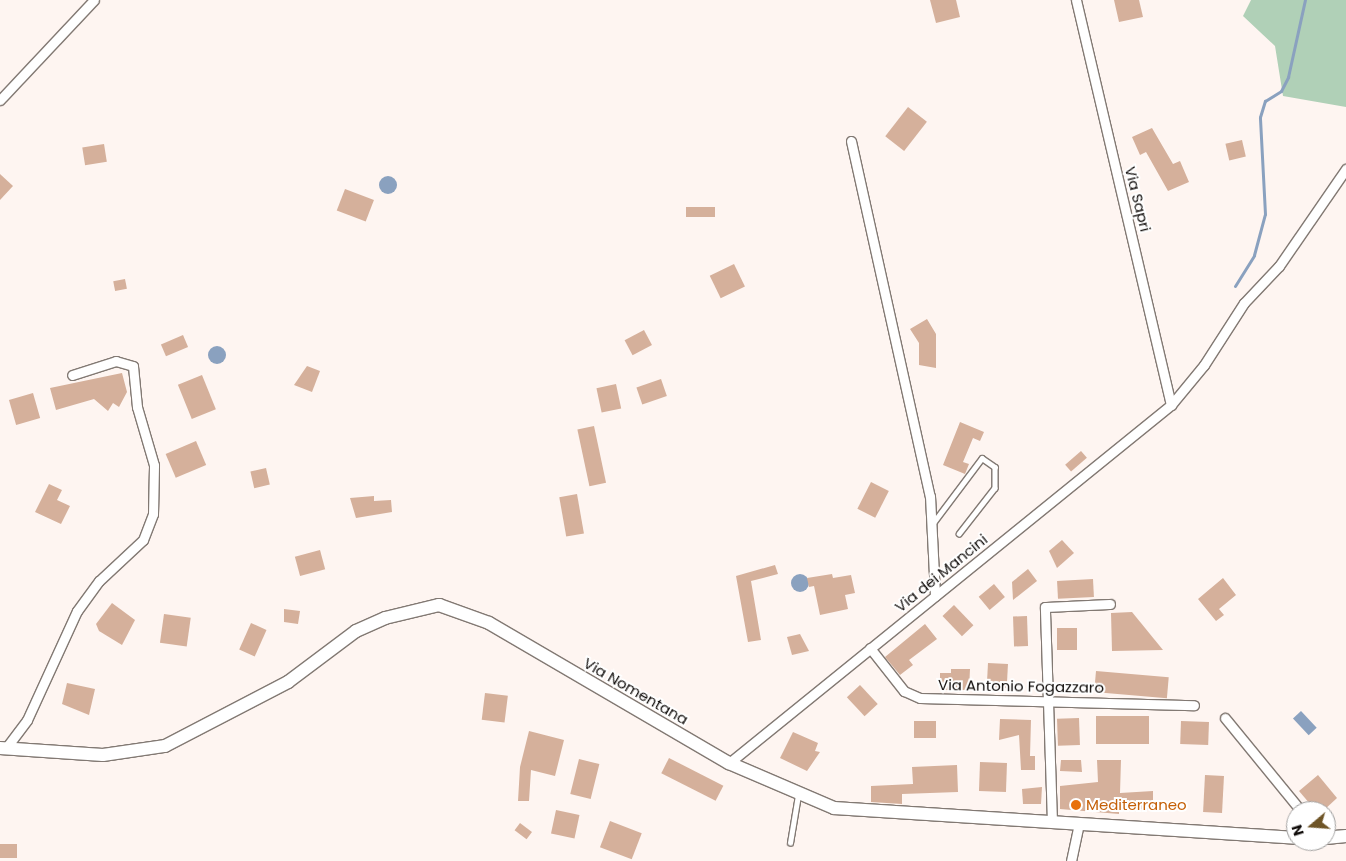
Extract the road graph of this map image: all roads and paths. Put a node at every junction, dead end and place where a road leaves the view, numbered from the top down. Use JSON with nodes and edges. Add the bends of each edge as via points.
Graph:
{"nodes":[{"id":1,"x":94,"y":0,"type":"edge"},
{"id":2,"x":1076,"y":0,"type":"edge"},
{"id":3,"x":0,"y":100,"type":"edge"},
{"id":4,"x":851,"y":141,"type":"dead end"},
{"id":5,"x":1346,"y":169,"type":"edge"},
{"id":6,"x":72,"y":375,"type":"dead end"},
{"id":7,"x":1171,"y":405,"type":"junction"},
{"id":8,"x":933,"y":523,"type":"junction"},
{"id":9,"x":959,"y":534,"type":"dead end"},
{"id":10,"x":935,"y":596,"type":"junction"},
{"id":11,"x":1110,"y":604,"type":"dead end"},
{"id":12,"x":870,"y":648,"type":"junction"},
{"id":13,"x":1047,"y":699,"type":"junction"},
{"id":14,"x":1194,"y":705,"type":"dead end"},
{"id":15,"x":1225,"y":718,"type":"dead end"},
{"id":16,"x":3,"y":748,"type":"edge"},
{"id":17,"x":729,"y":763,"type":"junction"},
{"id":18,"x":798,"y":795,"type":"junction"},
{"id":19,"x":1293,"y":801,"type":"edge"},
{"id":20,"x":1052,"y":822,"type":"junction"},
{"id":21,"x":1079,"y":823,"type":"junction"},
{"id":22,"x":1286,"y":837,"type":"edge"},
{"id":23,"x":790,"y":843,"type":"dead end"},
{"id":24,"x":1071,"y":861,"type":"edge"}],
"edges":[{"from":1,"to":3,"type":"street"},
{"from":2,"to":7,"type":"street","name":"Via Sapri"},
{"from":4,"to":8,"type":"street","via":[[930,496]]},
{"from":5,"to":7,"type":"street","name":"Via dei Mancini","via":[[1279,266],[1244,303],[1204,365]]},
{"from":6,"to":16,"type":"street","via":[[116,361],[133,366],[137,407],[154,465],[153,514],[143,540],[83,601],[28,720]]},
{"from":7,"to":10,"type":"street","name":"Via dei Mancini"},
{"from":8,"to":9,"type":"lane","via":[[982,458],[995,467],[995,488]]},
{"from":8,"to":10,"type":"street"},
{"from":10,"to":12,"type":"street","name":"Via dei Mancini"},
{"from":11,"to":13,"type":"street","via":[[1045,607]]},
{"from":12,"to":13,"type":"street","name":"Via Antonio Fogazzaro","via":[[912,696]]},
{"from":12,"to":17,"type":"street","name":"Via dei Mancini"},
{"from":13,"to":14,"type":"street","name":"Via Antonio Fogazzaro"},
{"from":13,"to":20,"type":"street"},
{"from":15,"to":19,"type":"street"},
{"from":16,"to":17,"type":"main road","name":"Via Nomentana","via":[[103,755],[165,746],[288,682],[362,627],[439,605],[489,623]]},
{"from":17,"to":18,"type":"main road","name":"Via Nomentana"},
{"from":18,"to":20,"type":"main road","name":"Via Nomentana","via":[[860,813]]},
{"from":18,"to":23,"type":"lane"},
{"from":20,"to":21,"type":"main road","name":"Via Nomentana"},
{"from":21,"to":22,"type":"main road","name":"Via Nomentana"},
{"from":21,"to":24,"type":"street"}]}
